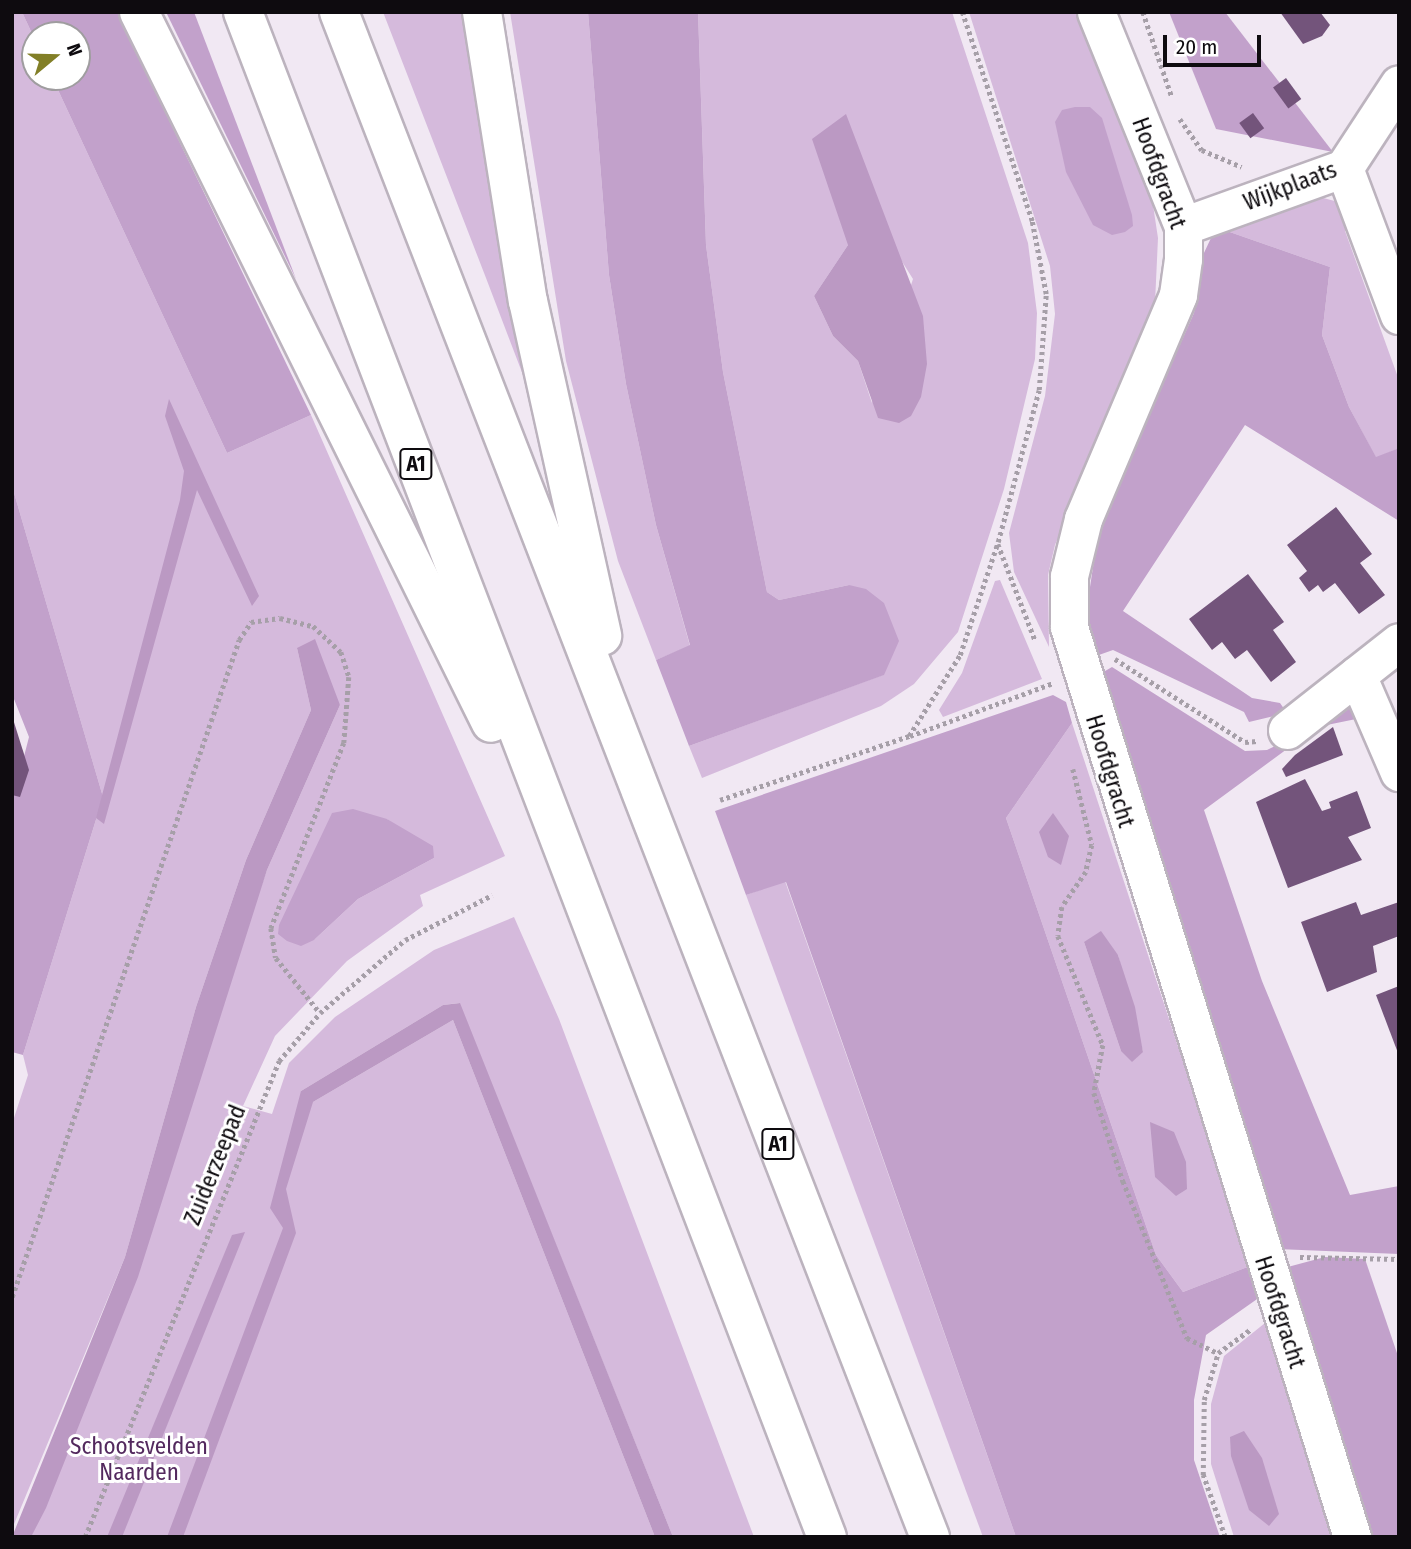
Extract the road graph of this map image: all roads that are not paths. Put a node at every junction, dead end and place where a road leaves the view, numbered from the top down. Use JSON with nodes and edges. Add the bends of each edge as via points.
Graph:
{"nodes":[{"id":1,"x":139,"y":12,"type":"edge"},
{"id":2,"x":243,"y":12,"type":"edge"},
{"id":3,"x":339,"y":12,"type":"edge"},
{"id":4,"x":482,"y":12,"type":"edge"},
{"id":5,"x":1096,"y":12,"type":"edge"},
{"id":6,"x":1399,"y":84,"type":"edge"},
{"id":7,"x":1344,"y":168,"type":"junction"},
{"id":8,"x":1183,"y":226,"type":"junction"},
{"id":9,"x":1399,"y":315,"type":"edge"},
{"id":10,"x":1399,"y":642,"type":"edge"},
{"id":11,"x":1357,"y":676,"type":"junction"},
{"id":12,"x":1287,"y":730,"type":"road end"},
{"id":13,"x":626,"y":751,"type":"junction"},
{"id":14,"x":1399,"y":772,"type":"edge"},
{"id":15,"x":588,"y":916,"type":"junction"},
{"id":16,"x":827,"y":1537,"type":"edge"},
{"id":17,"x":930,"y":1537,"type":"edge"},
{"id":18,"x":1353,"y":1537,"type":"edge"}],
"edges":[{"from":1,"to":15,"type":"highway","number":"A1"},
{"from":2,"to":15,"type":"highway","number":"A1"},
{"from":3,"to":13,"type":"highway","number":"A1"},
{"from":4,"to":13,"type":"highway","number":"A1","via":[[528,302]]},
{"from":5,"to":8,"type":"street","name":"Hoofdgracht"},
{"from":6,"to":7,"type":"street","name":"Wijkplaats"},
{"from":7,"to":8,"type":"street","name":"Wijkplaats"},
{"from":7,"to":9,"type":"street"},
{"from":8,"to":18,"type":"street","name":"Hoofdgracht","via":[[1178,295],[1073,548],[1059,681],[1264,1262]]},
{"from":10,"to":11,"type":"street"},
{"from":11,"to":12,"type":"street"},
{"from":11,"to":14,"type":"street"},
{"from":13,"to":17,"type":"highway","number":"A1"},
{"from":15,"to":16,"type":"highway","number":"A1"}]}
